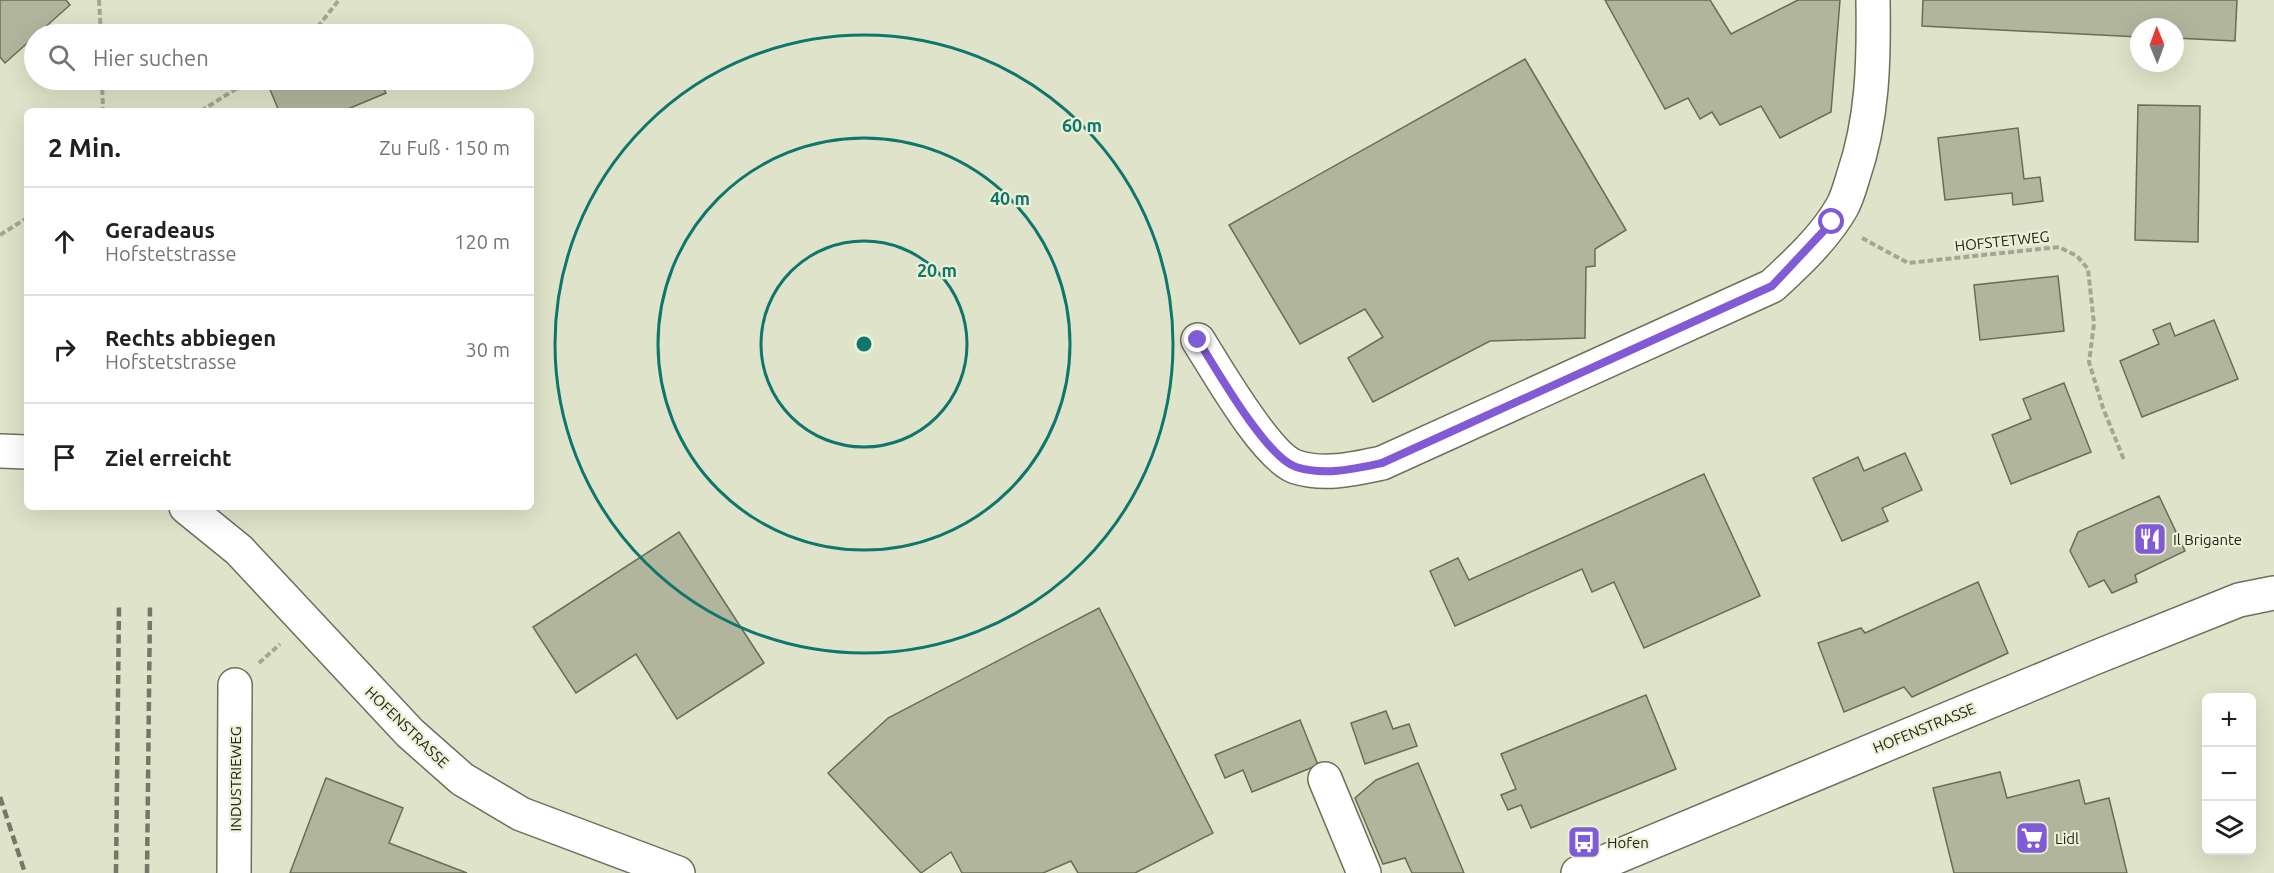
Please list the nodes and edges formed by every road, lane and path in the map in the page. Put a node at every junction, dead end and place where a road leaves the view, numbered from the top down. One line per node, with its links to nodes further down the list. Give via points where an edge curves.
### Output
1 (99, 0): 4 (path)
2 (339, 0): 5 (path)
3 (1873, 0): 11 (street, via 1870,109 1843,205)
4 (100, 24)
5 (320, 24)
6 (102, 90): 8 (path)
7 (234, 90): 9 (path)
8 (103, 108)
9 (206, 108)
10 (24, 220): 12 (path)
11 (1832, 222): 13 (street, via 1772,286 1382,463 1350,470 1318,471 1293,466 1264,441); 16 (path, HOFSTETWEG, via 1908,263 2058,248 2077,256 2088,269 2094,324 2088,362)
12 (0, 235)
13 (1198, 340)
14 (0, 451): 15 (street)
15 (24, 452)
16 (2124, 460)
17 (190, 510): 19 (street, HOFENSTRASSE, via 239,550)
18 (2274, 593): 25 (street, HOFENSTRASSE, via 2239,600)
19 (304, 620): 20 (path); 23 (street, HOFENSTRASSE, via 410,733 462,779 521,814)
20 (235, 685): 22 (street, INDUSTRIEWEG)
21 (1325, 779): 24 (street)
22 (234, 873)
23 (678, 873)
24 (1364, 873)
25 (1578, 873)

